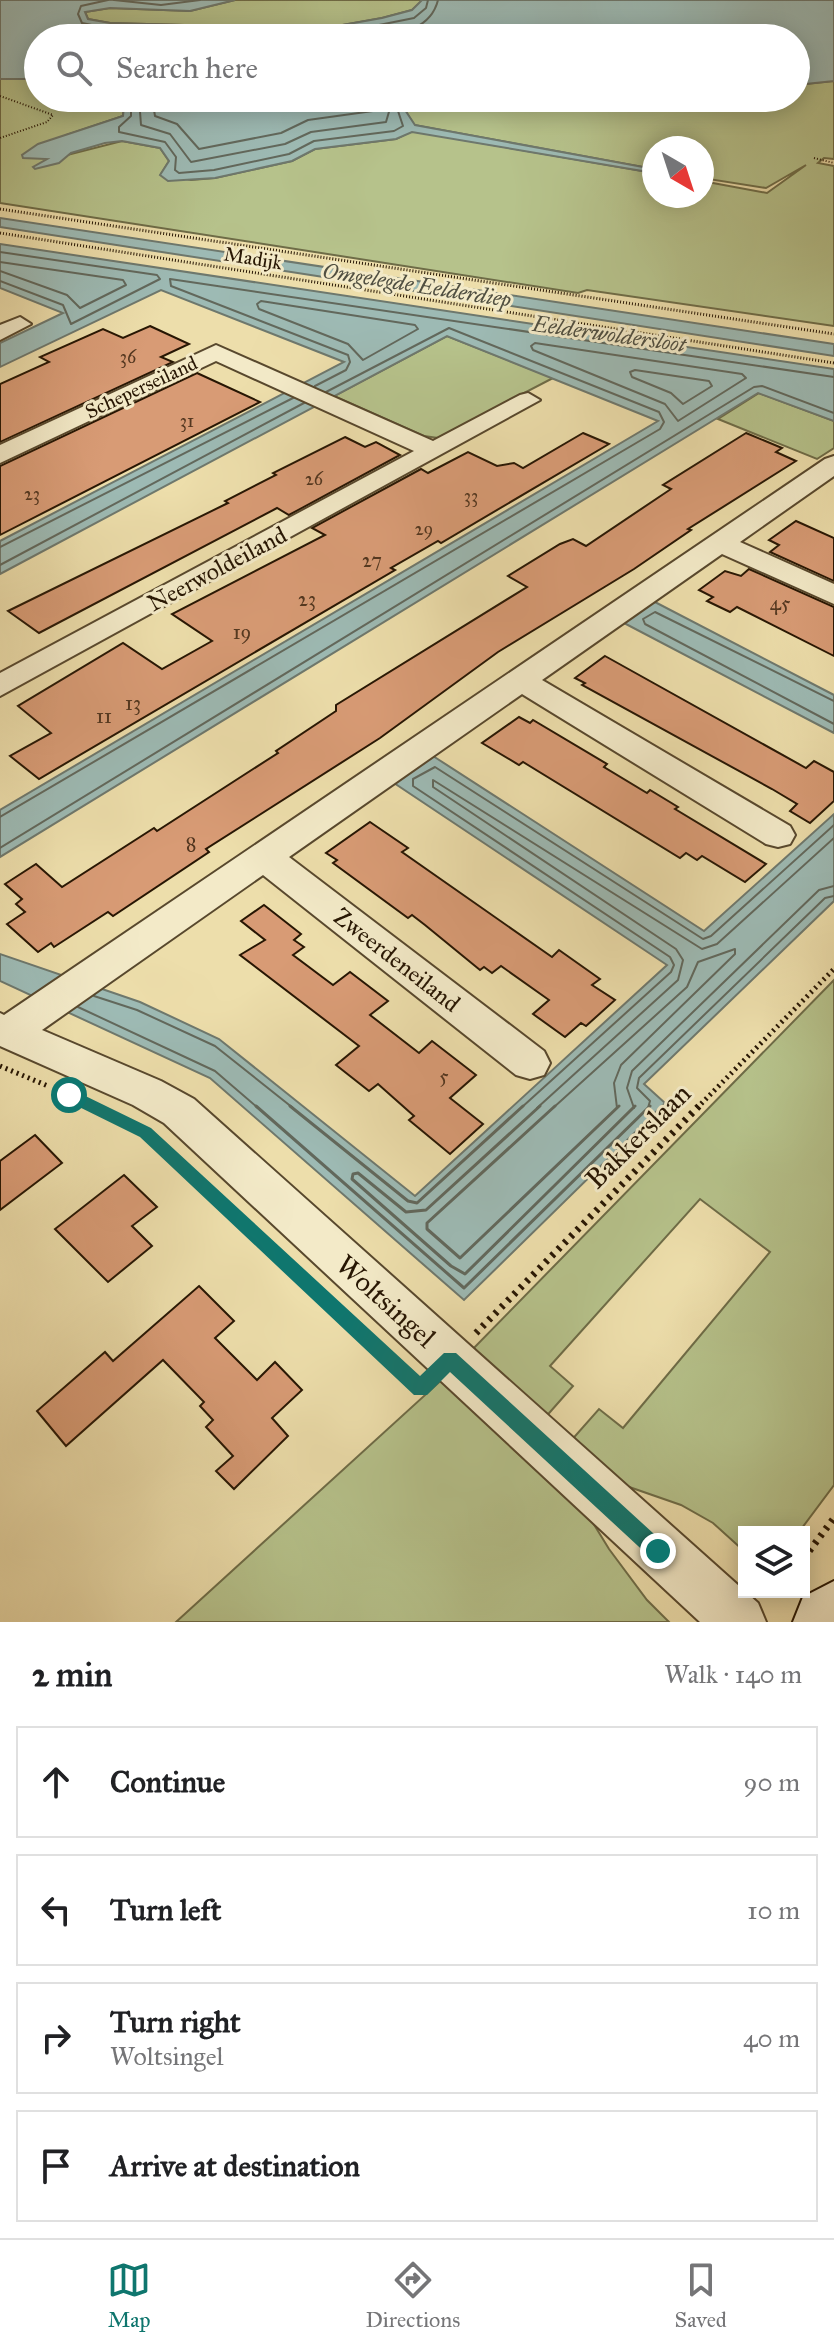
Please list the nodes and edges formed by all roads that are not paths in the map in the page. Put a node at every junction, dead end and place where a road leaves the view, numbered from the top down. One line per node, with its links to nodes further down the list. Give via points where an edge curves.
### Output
1 (528, 400): 2 (street, Neerwoldeiland)
2 (434, 451): 3 (street, Scheperseiland, via 216,352); 8 (street, Neerwoldeiland)
3 (0, 455)
4 (834, 464): 5 (street)
5 (720, 543): 6 (street); 7 (street)
6 (834, 595)
7 (520, 680): 9 (street); 10 (street)
8 (0, 686)
9 (778, 835)
10 (264, 857): 11 (street, via 85,977); 12 (street, Zweerdeneiland)
11 (3, 1043): 14 (street, Woltsingel, via 147,1093 179,1111 462,1347)
12 (530, 1063)
13 (834, 1616): 15 (main road)
14 (739, 1622)
15 (828, 1622)

